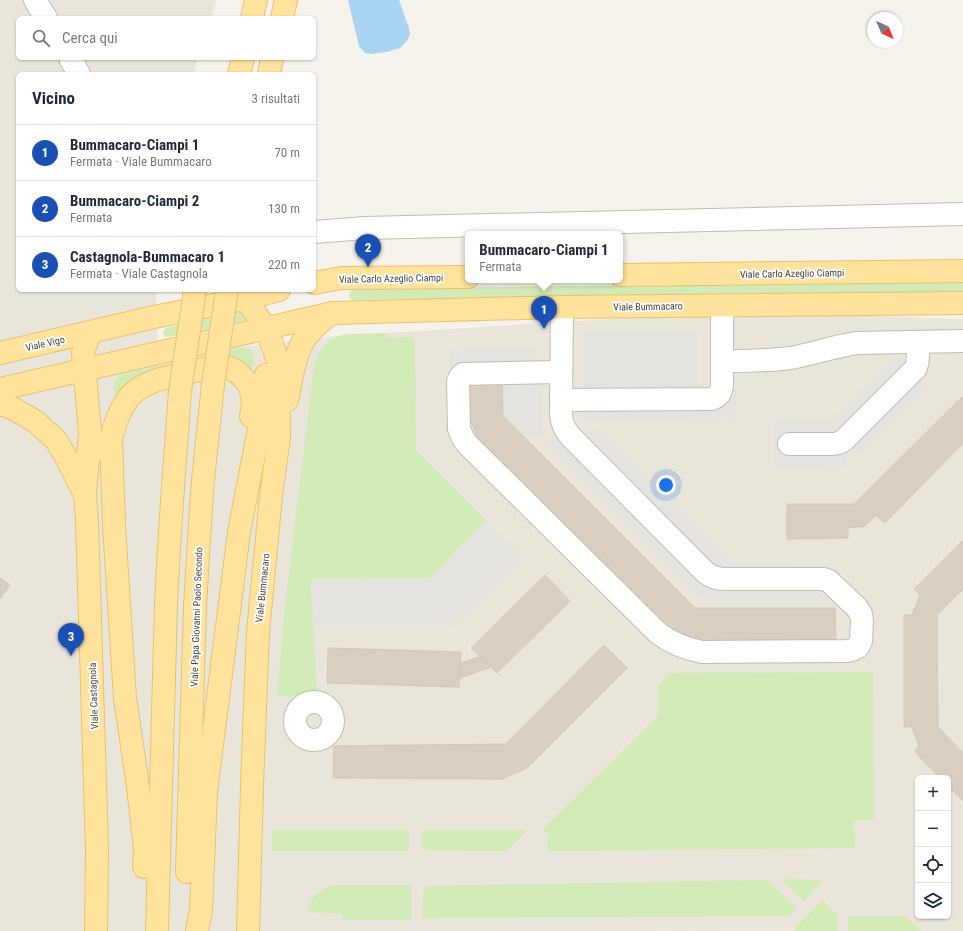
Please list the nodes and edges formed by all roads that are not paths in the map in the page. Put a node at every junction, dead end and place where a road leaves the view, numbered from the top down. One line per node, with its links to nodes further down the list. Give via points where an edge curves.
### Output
1 (35, 0): 4 (street)
2 (256, 0): 5 (main road)
3 (286, 0): 6 (main road)
4 (45, 16)
5 (252, 16)
6 (282, 16)
7 (71, 60): 10 (street)
8 (242, 60): 11 (main road)
9 (272, 60): 12 (main road)
10 (78, 72)
11 (240, 72)
12 (269, 72)
13 (963, 214): 14 (street, via 365,228)
14 (316, 232)
15 (963, 271): 16 (main road, Viale Carlo Azeglio Ciampi)
16 (623, 275)
17 (465, 277): 18 (main road, Viale Carlo Azeglio Ciampi)
18 (342, 278): 19 (main road, Viale Carlo Azeglio Ciampi); 26 (main road, via 337,292)
19 (316, 283)
20 (195, 292): 50 (main road, bridge, via 180,390 172,491)
21 (258, 292): 22 (main road)
22 (236, 294): 27 (main road, Viale Vigo); 29 (main road, Viale Bummacaro, via 253,309); 51 (main road, Viale Papa Giovanni Paolo Secondo, bridge, via 213,384 202,490 196,598)
23 (963, 303): 24 (main road, Viale Bummacaro)
24 (722, 306): 25 (main road, Viale Bummacaro); 34 (street)
25 (562, 307): 26 (main road, Viale Bummacaro); 36 (street)
26 (339, 312): 29 (main road, Viale Bummacaro); 41 (main road, via 314,328 302,344 295,362)
27 (154, 317): 28 (main road, Viale Vigo); 32 (main road, via 154,337 158,345)
28 (90, 332): 33 (main road, Viale Vigo); 35 (main road, via 83,353)
29 (267, 333): 32 (main road, Viale Bummacaro); 41 (main road, Viale Bummacaro, via 278,361); 44 (main road, via 261,419)
30 (963, 341): 31 (street)
31 (918, 342): 34 (street, via 857,343 792,357); 43 (street, via 916,368 844,440 833,444)
32 (165, 350): 35 (main road, Viale Bummacaro)
33 (0, 353)
34 (722, 361): 38 (street, via 720,394 711,399)
35 (84, 369): 37 (main road, Viale Bummacaro); 40 (main road)
36 (561, 372): 38 (street); 38 (street, via 463,374 458,381 460,434 658,633 666,639 702,652 847,651 858,647 861,641 861,614 829,581 717,579 705,572 566,431 562,423)
37 (0, 389)
38 (561, 400)
39 (0, 404): 46 (main road, via 35,421 56,440)
40 (90, 432): 45 (main road); 46 (main road)
41 (279, 437): 47 (main road, Viale Bummacaro)
42 (111, 438): 44 (main road, via 124,405 132,394 144,386 155,380 221,366 237,372 249,384 253,396 250,434); 45 (main road); 49 (main road)
43 (789, 444)
44 (254, 454): 47 (main road); 51 (main road, via 239,532 206,792)
45 (100, 477): 48 (main road); 49 (main road)
46 (85, 496): 48 (main road, Viale Castagnola)
47 (271, 496): 54 (main road, Viale Bummacaro, via 258,632)
48 (87, 520): 55 (main road, Viale Castagnola, via 97,849)
49 (114, 526): 50 (main road, via 125,698 137,779)
50 (152, 850): 52 (main road)
51 (195, 850): 53 (main road)
52 (150, 909): 56 (main road); 57 (main road)
53 (192, 920)
54 (249, 921)
55 (96, 931)
56 (142, 931)
57 (157, 931)

